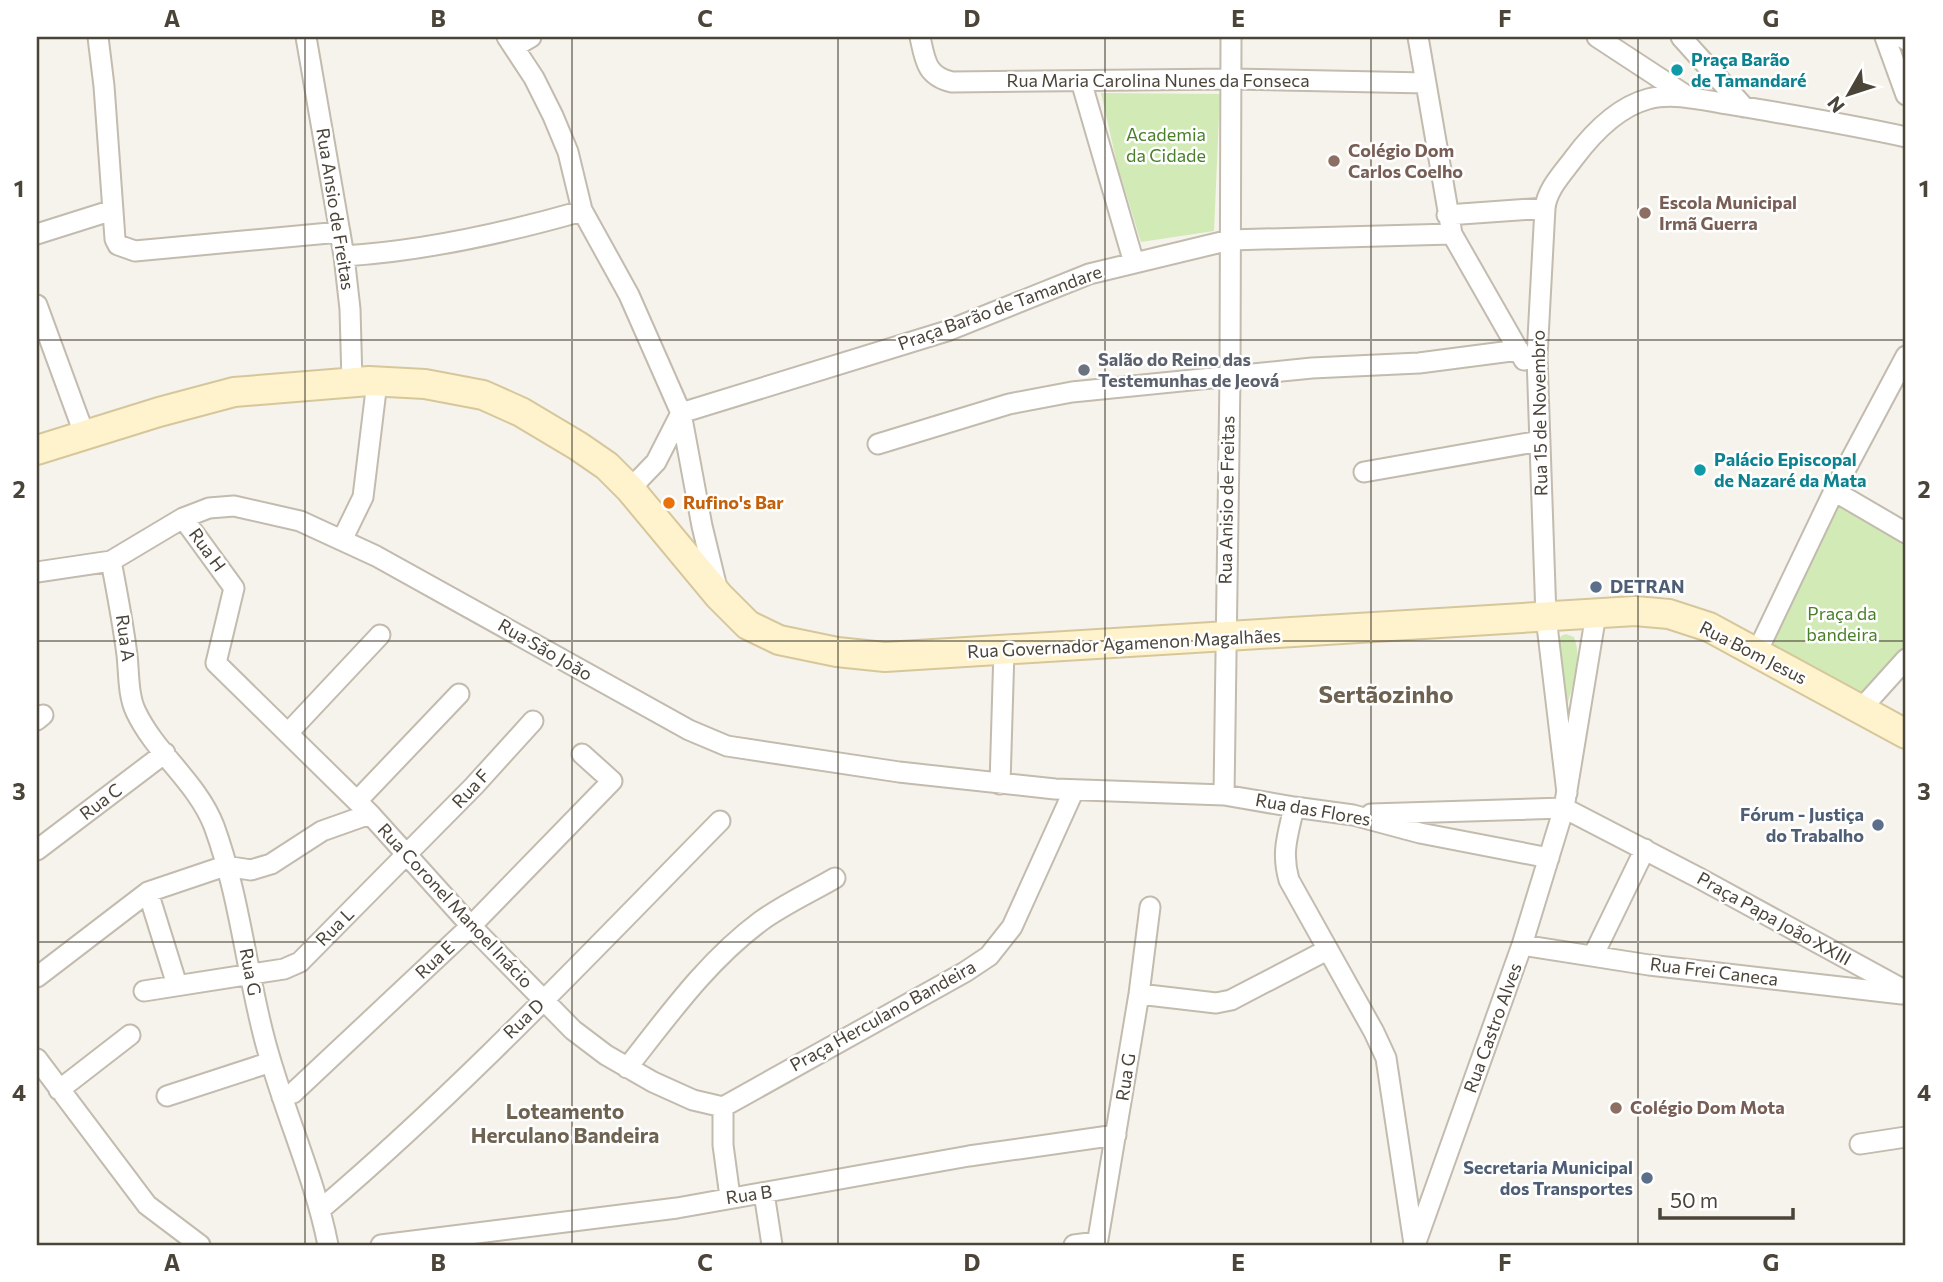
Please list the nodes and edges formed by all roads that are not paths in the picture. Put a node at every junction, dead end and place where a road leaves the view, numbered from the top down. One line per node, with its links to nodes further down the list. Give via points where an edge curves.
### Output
1 (98, 37): 18 (street)
2 (306, 37): 21 (street, Rua Ansio de Freitas)
3 (920, 37): 11 (street, Rua Maria Carolina Nunes da Fonseca, via 926,65 940,79)
4 (1231, 37): 10 (street, Rua Anisio de Freitas)
5 (1418, 37): 12 (street)
6 (1597, 37): 14 (street)
7 (1681, 37): 15 (street)
8 (1885, 37): 13 (street)
9 (517, 40): 19 (street, via 568,152)
10 (1231, 79): 11 (street, Rua Maria Carolina Nunes da Fonseca); 12 (street, Rua Maria Carolina Nunes da Fonseca); 23 (street, Rua Anisio de Freitas)
11 (1081, 80): 25 (street)
12 (1426, 83): 20 (street)
13 (1906, 95)
14 (1691, 99): 15 (street); 17 (street, via 1649,98 1605,124 1551,189)
15 (1744, 107): 16 (street)
16 (1906, 137)
17 (1545, 208): 20 (street, Praça Barão de Tamandare); 31 (street, Rua 15 de Novembro)
18 (113, 210): 21 (street, via 118,245 135,251); 22 (street)
19 (582, 211): 24 (street, via 492,234); 32 (street, via 629,295)
20 (1450, 225): 23 (street, Praça Barão de Tamandare); 27 (street)
21 (340, 232): 24 (street, Rua Ansio de Freitas)
22 (37, 234)
23 (1230, 240): 25 (street, Praça Barão de Tamandare); 29 (street, Rua Anisio de Freitas)
24 (344, 257): 30 (street, Rua Ansio de Freitas)
25 (1134, 263): 32 (street, Praça Barão de Tamandare, via 1089,274 947,331)
26 (37, 305): 33 (street)
27 (1519, 350): 29 (street, via 1419,363); 31 (street)
28 (1906, 356): 39 (street)
29 (1230, 377): 35 (street, via 1072,392 1009,404); 49 (street, Rua Anisio de Freitas)
30 (365, 382): 33 (street, Rua Governador Agamenon Magalhães, via 234,392); 38 (street, Rua Governador Agamenon Magalhães, via 425,384 483,396 521,412 578,446); 42 (street, Rua Ansio de Freitas, via 363,497)
31 (1538, 384): 34 (street, Rua 15 de Novembro)
32 (681, 413): 38 (street, via 656,462); 45 (street)
33 (85, 436): 36 (street, Rua Governador Agamenon Magalhães)
34 (1540, 441): 37 (street); 47 (street, Rua 15 de Novembro)
35 (878, 444)
36 (37, 450)
37 (1364, 472)
38 (630, 489): 45 (street, Rua Governador Agamenon Magalhães)
39 (1833, 491): 41 (street); 51 (street)
40 (183, 518): 42 (street, Rua São João, via 209,508 234,506 300,521); 43 (street, Rua São João); 53 (street, Rua H, via 234,588)
41 (1906, 533)
42 (342, 540): 62 (street, Rua São João, via 688,730 727,746)
43 (111, 561): 44 (street, Rua São João); 56 (street, Rua A)
44 (37, 572)
45 (719, 596): 50 (street, Rua Governador Agamenon Magalhães, via 748,625 779,640 837,652 885,657)
46 (1596, 614): 47 (street, Rua Bom Jesus); 51 (street, Rua Bom Jesus, via 1669,614 1709,627); 65 (street, Rua Castro Alves)
47 (1546, 617): 49 (street, Rua Governador Agamenon Magalhães); 65 (street, Rua 15 de Novembro)
48 (380, 635): 58 (street)
49 (1225, 637): 50 (street, Rua Governador Agamenon Magalhães); 64 (street, Rua Anisio de Freitas)
50 (1004, 650): 62 (street)
51 (1757, 652): 55 (street, Rua Bom Jesus)
52 (1906, 659): 55 (street)
53 (216, 663): 58 (street, Rua Coronel Manoel Inácio)
54 (459, 694): 66 (street)
55 (1860, 710): 59 (street, Rua Bom Jesus)
56 (137, 715): 60 (street, Rua G)
57 (533, 721): 72 (street, Rua F)
58 (288, 733): 66 (street, Rua Coronel Manoel Inácio)
59 (1906, 734)
60 (165, 753): 71 (street, Rua C); 74 (street, Rua G, via 195,791 213,824)
61 (582, 754): 78 (street, Rua E, via 612,781)
62 (1000, 784): 63 (street, Rua São João)
63 (1074, 790): 64 (street, Rua das Flores); 96 (street, Praça Herculano Bandeira, via 1012,928 989,956)
64 (1224, 795): 67 (street, Rua das Flores)
65 (1566, 800): 68 (street); 70 (street, Praça Papa João XXIII); 73 (street, Rua Castro Alves)
66 (363, 807): 72 (street, Rua Coronel Manoel Inácio); 74 (street, via 271,864 251,870)
67 (1294, 807): 68 (street, Rua das Flores); 80 (street, via 1284,863)
68 (1353, 815): 73 (street, Rua das Flores)
69 (719, 821): 88 (street, Rua D)
70 (1643, 848): 81 (street); 86 (street, Praça Papa João XXIII)
71 (37, 850)
72 (407, 855): 78 (street, Rua Coronel Manoel Inácio); 82 (street, Rua L, via 300,962)
73 (1549, 858): 79 (street, Rua Castro Alves)
74 (225, 866): 76 (street); 82 (street, Rua G)
75 (835, 878): 92 (street, via 763,920 737,941 688,990)
76 (148, 891): 83 (street); 84 (street)
77 (1150, 907): 87 (street, Rua G)
78 (471, 926): 88 (street, Rua Coronel Manoel Inácio); 95 (street, Rua E, via 293,1093)
79 (1522, 946): 81 (street, Rua Frei Caneca); 109 (street, Rua Castro Alves)
80 (1327, 950): 87 (street, via 1231,1000 1216,1003); 109 (street, via 1386,1058)
81 (1594, 956): 86 (street, Rua Frei Caneca)
82 (250, 974): 84 (street); 91 (street, Rua G)
83 (37, 977)
84 (177, 985): 85 (street)
85 (144, 990)
86 (1906, 993)
87 (1139, 994): 97 (street, Rua G)
88 (543, 1001): 92 (street, Rua Coronel Manoel Inácio, via 573,1030); 102 (street, Rua D)
89 (130, 1035): 93 (street)
90 (37, 1059): 93 (street)
91 (271, 1062): 94 (street); 95 (street, Rua G)
92 (627, 1068): 96 (street, Rua Coronel Manoel Inácio, via 693,1100)
93 (60, 1090): 104 (street, via 147,1205)
94 (167, 1096)
95 (282, 1097): 102 (street, Rua G)
96 (723, 1107): 101 (street)
97 (1116, 1135): 100 (street, Rua B); 103 (street, Rua G)
98 (1906, 1137): 99 (street)
99 (1860, 1144)
100 (764, 1193): 101 (street, Rua B); 107 (street)
101 (730, 1197): 106 (street, Rua B, via 677,1208)
102 (321, 1209): 105 (street, Rua G)
103 (1097, 1244): 108 (street)
104 (200, 1245)
105 (328, 1245)
106 (381, 1245)
107 (772, 1245)
108 (1074, 1245)
109 (1415, 1245)

